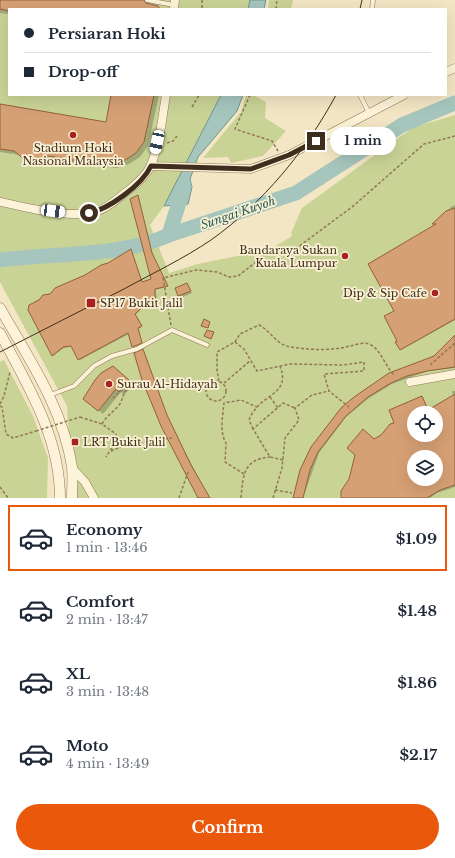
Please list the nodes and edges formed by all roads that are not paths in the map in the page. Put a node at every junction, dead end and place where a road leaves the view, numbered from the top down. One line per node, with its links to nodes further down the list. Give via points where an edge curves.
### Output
1 (147, 0): 2 (lane)
2 (174, 5)
3 (166, 96): 7 (street)
4 (360, 96): 6 (lane)
5 (402, 96): 6 (street)
6 (369, 114): 7 (street, via 282,157 251,169)
7 (151, 166): 8 (street, via 132,188 96,212 68,213)
8 (0, 202)
9 (0, 308): 14 (street)
10 (0, 333): 16 (street, via 40,409 52,439 60,476)
11 (207, 345): 14 (lane, via 172,330 137,348 106,359 94,366 74,386)
12 (455, 374): 13 (street)
13 (410, 382)
14 (50, 395): 15 (street)
15 (72, 468): 17 (street); 18 (street)
16 (60, 498)
17 (72, 498)
18 (94, 498)

